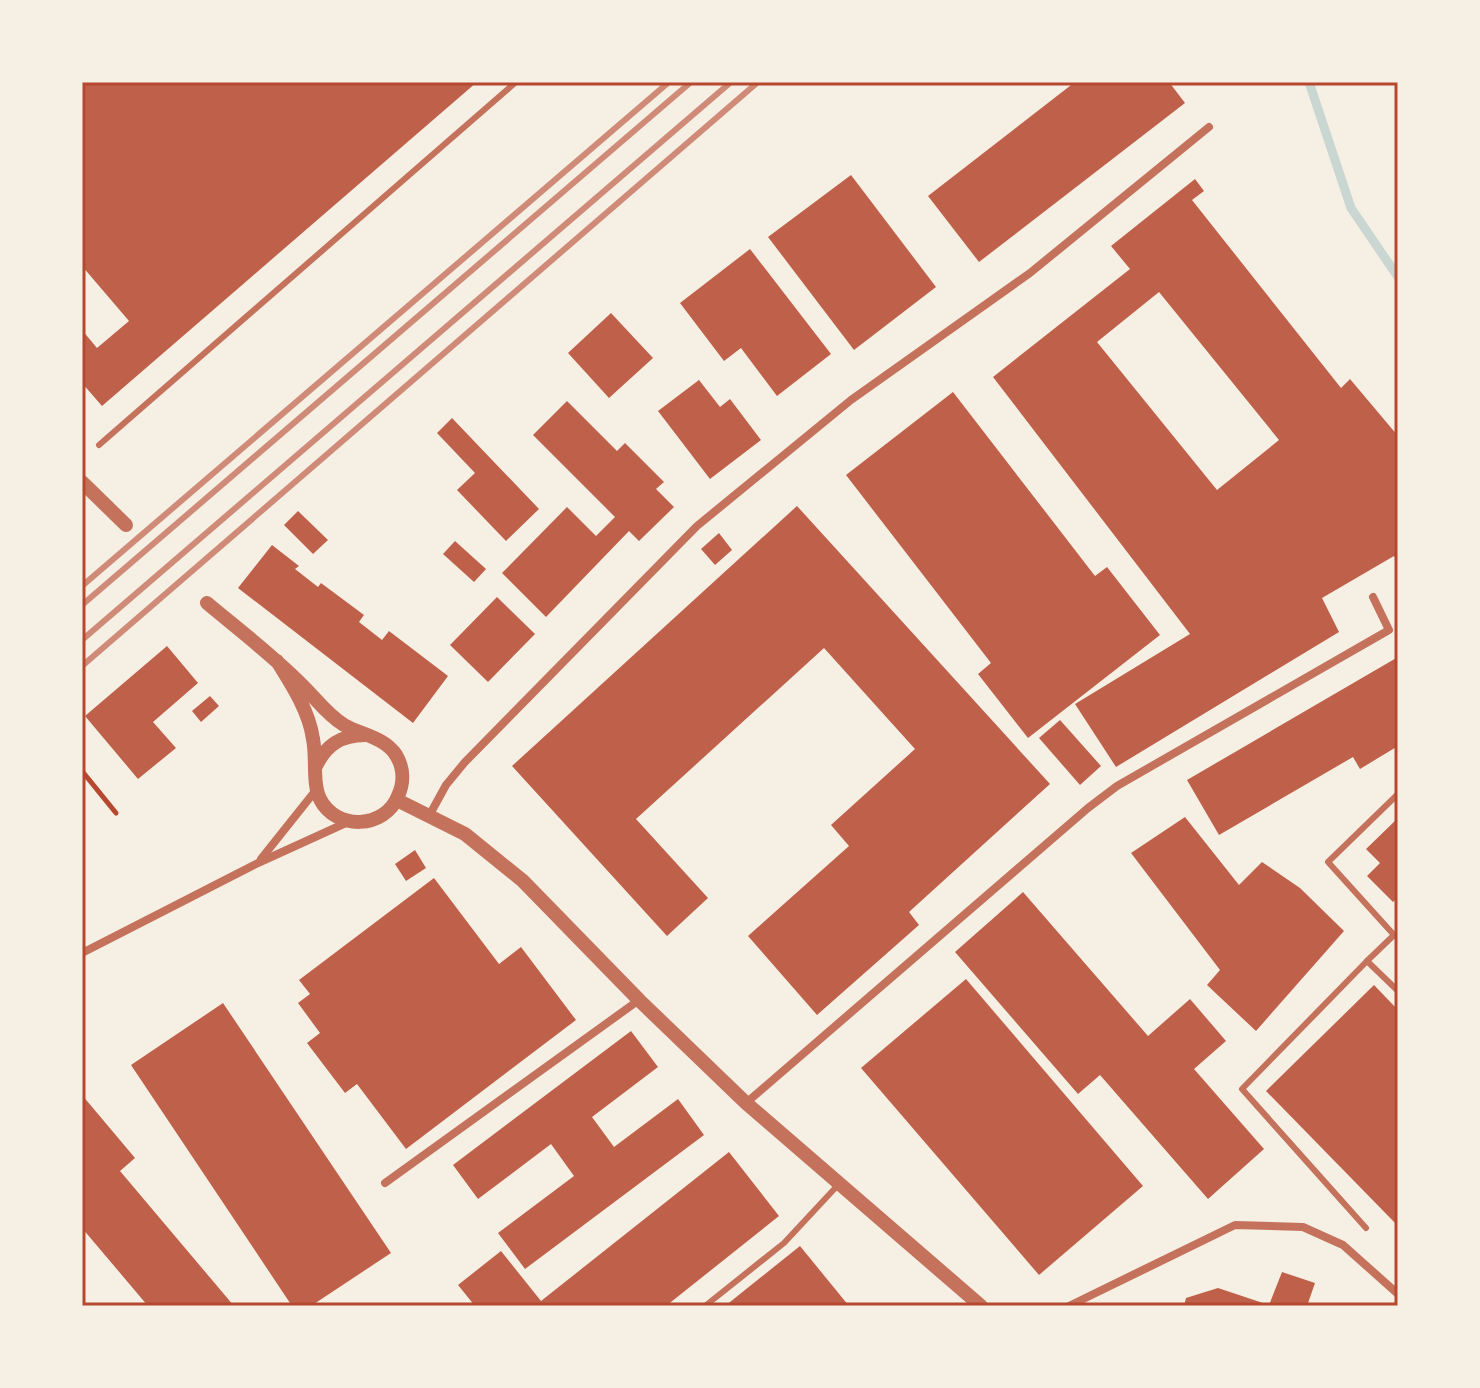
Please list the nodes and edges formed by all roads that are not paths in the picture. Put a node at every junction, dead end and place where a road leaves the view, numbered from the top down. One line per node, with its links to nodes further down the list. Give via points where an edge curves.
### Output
1 (516, 82): 3 (lane)
2 (1209, 127): 14 (street, via 1030,273 851,400 697,526 465,762)
3 (99, 445)
4 (82, 482): 5 (street)
5 (126, 525)
6 (1373, 597): 21 (street, via 1389,630 1117,786)
7 (207, 603): 8 (street)
8 (277, 661): 9 (street, via 322,708); 10 (street, via 308,719)
9 (365, 735): 10 (street, via 331,744); 13 (street, via 387,744 397,756 403,784)
10 (316, 767): 11 (street)
11 (316, 790): 15 (street, via 322,804); 16 (street)
12 (1398, 794): 18 (lane, via 1328,862 1394,935)
13 (397, 800): 14 (street); 15 (street, via 375,820)
14 (429, 816): 20 (street, via 465,834 523,881)
15 (348, 822): 16 (street)
16 (258, 863): 17 (street)
17 (82, 953)
18 (1367, 961): 19 (lane); 24 (lane, via 1242,1089)
19 (1398, 991)
20 (639, 1000): 21 (street); 22 (street)
21 (746, 1103): 23 (street)
22 (385, 1183)
23 (838, 1185): 26 (lane, via 784,1243); 27 (street)
24 (1366, 1228)
25 (1398, 1294): 28 (street, via 1343,1245 1303,1227 1235,1225)
26 (705, 1306)
27 (981, 1306)
28 (1069, 1306)

